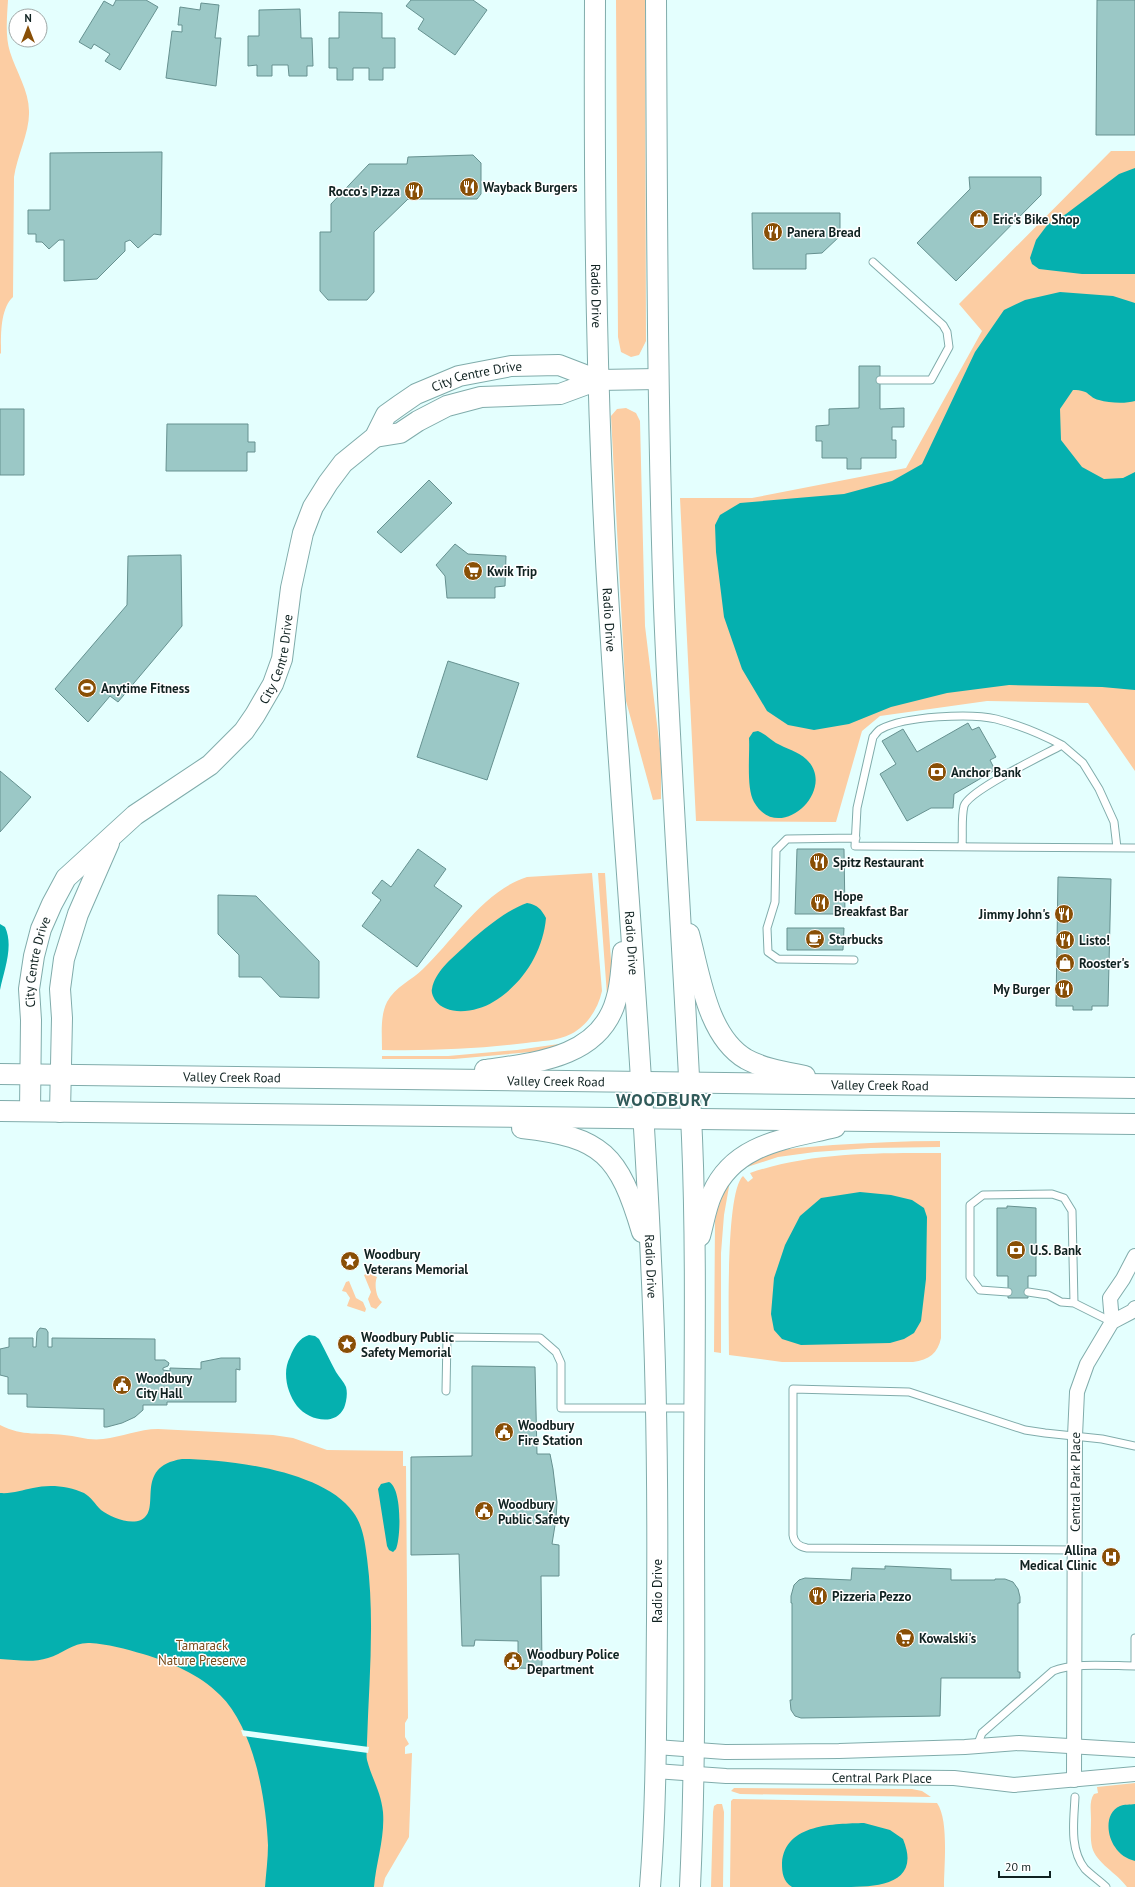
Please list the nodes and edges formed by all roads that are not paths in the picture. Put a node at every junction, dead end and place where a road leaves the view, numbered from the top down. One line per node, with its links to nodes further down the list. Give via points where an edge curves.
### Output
1 (595, 0): 5 (main road, Radio Drive)
2 (656, 0): 4 (main road)
3 (874, 262): 6 (lane, via 942,325 949,340 949,347 931,380)
4 (658, 379): 5 (main road, City Centre Drive); 15 (main road, via 664,607)
5 (598, 380): 7 (main road, City Centre Drive, via 560,394 492,396 458,402 436,411 400,433); 7 (main road, City Centre Drive, via 559,365 511,366 459,376 416,394 386,415); 14 (main road, Radio Drive, via 609,611)
6 (880, 380)
7 (375, 437): 9 (main road, City Centre Drive, via 343,463 313,507 303,533 295,567 282,659 274,684 255,715 210,765 135,815)
8 (1062, 745): 10 (lane, via 1043,734 995,719 968,716 931,718 898,723 880,729 873,737 865,767 857,808); 11 (lane, via 970,797 964,805); 12 (lane, via 1083,763 1099,789 1114,822)
9 (111, 838): 18 (main road, City Centre Drive, via 66,878 41,929 29,989); 19 (main road, City Centre Drive, via 78,914 64,959 60,989)
10 (856, 838): 11 (lane, via 855,846); 16 (lane, via 787,838 776,850 774,902 767,928 768,952 778,959)
11 (962, 846): 12 (lane)
12 (1117, 848): 13 (lane)
13 (1135, 848)
14 (629, 898): 20 (main road, via 616,1001 608,1019 590,1039 577,1049 551,1059); 21 (main road, Radio Drive)
15 (678, 898): 22 (main road); 23 (main road, via 711,1014 729,1045 746,1059 770,1068)
16 (854, 960)
17 (0, 1074): 18 (main road, Valley Creek Road)
18 (31, 1075): 19 (main road, Valley Creek Road); 26 (main road, City Centre Drive)
19 (61, 1075): 20 (main road, Valley Creek Road); 27 (main road, City Centre Drive)
20 (419, 1080): 21 (main road, Valley Creek Road)
21 (641, 1082): 22 (main road, Valley Creek Road); 29 (main road, Radio Drive)
22 (689, 1083): 23 (main road, Valley Creek Road); 30 (main road)
23 (853, 1086): 24 (main road, Valley Creek Road)
24 (1135, 1088)
25 (0, 1111): 26 (main road)
26 (30, 1111): 27 (main road)
27 (60, 1112): 28 (main road)
28 (419, 1116): 29 (main road); 35 (main road, via 553,1132 573,1136 589,1144 611,1162 625,1183)
29 (643, 1118): 30 (main road); 35 (main road, Radio Drive)
30 (691, 1118): 31 (main road); 34 (main road)
31 (864, 1120): 32 (main road); 34 (main road, via 769,1144 739,1159 725,1173 712,1194)
32 (1135, 1124)
33 (1135, 1256): 40 (street, via 1110,1298)
34 (694, 1263): 43 (main road)
35 (651, 1264): 42 (main road, Radio Drive)
36 (1008, 1292): 38 (lane, via 980,1290 970,1277 970,1205 983,1195 1052,1194 1064,1198 1072,1212)
37 (1028, 1292): 38 (lane, via 1048,1295 1061,1302)
38 (1074, 1303): 40 (lane)
39 (1135, 1308): 40 (street, Central Park Place)
40 (1112, 1322): 44 (street, Central Park Place, via 1081,1377 1077,1392)
41 (446, 1391): 42 (lane, via 446,1337 540,1338 556,1352 561,1363 561,1408)
42 (656, 1408): 43 (lane); 52 (main road, Radio Drive)
43 (694, 1408): 53 (main road)
44 (1074, 1436): 45 (lane, via 1113,1440); 46 (street, Central Park Place); 46 (lane, via 1025,1430 908,1392 793,1389 793,1535 795,1542 800,1546)
45 (1135, 1446)
46 (1074, 1550): 48 (street, Central Park Place)
47 (1135, 1638): 49 (lane)
48 (1074, 1666): 49 (lane); 50 (lane, via 1049,1673 982,1733); 51 (street, Central Park Place)
49 (1135, 1666)
50 (977, 1746): 51 (street, Central Park Place, via 1019,1743); 53 (street, Central Park Place, via 839,1751 725,1752)
51 (1074, 1746): 54 (street); 58 (street, Central Park Place)
52 (656, 1747): 53 (street, Central Park Place); 55 (main road, Radio Drive)
53 (693, 1749): 56 (main road)
54 (1135, 1750)
55 (655, 1771): 56 (street, Central Park Place); 60 (main road, Radio Drive)
56 (693, 1774): 58 (street, Central Park Place, via 954,1778 1014,1785); 61 (main road)
57 (1135, 1774): 58 (street)
58 (1074, 1780)
59 (1074, 1797): 62 (lane, via 1074,1843 1078,1857 1086,1869)
60 (650, 1887)
61 (690, 1887)
62 (1106, 1887)

